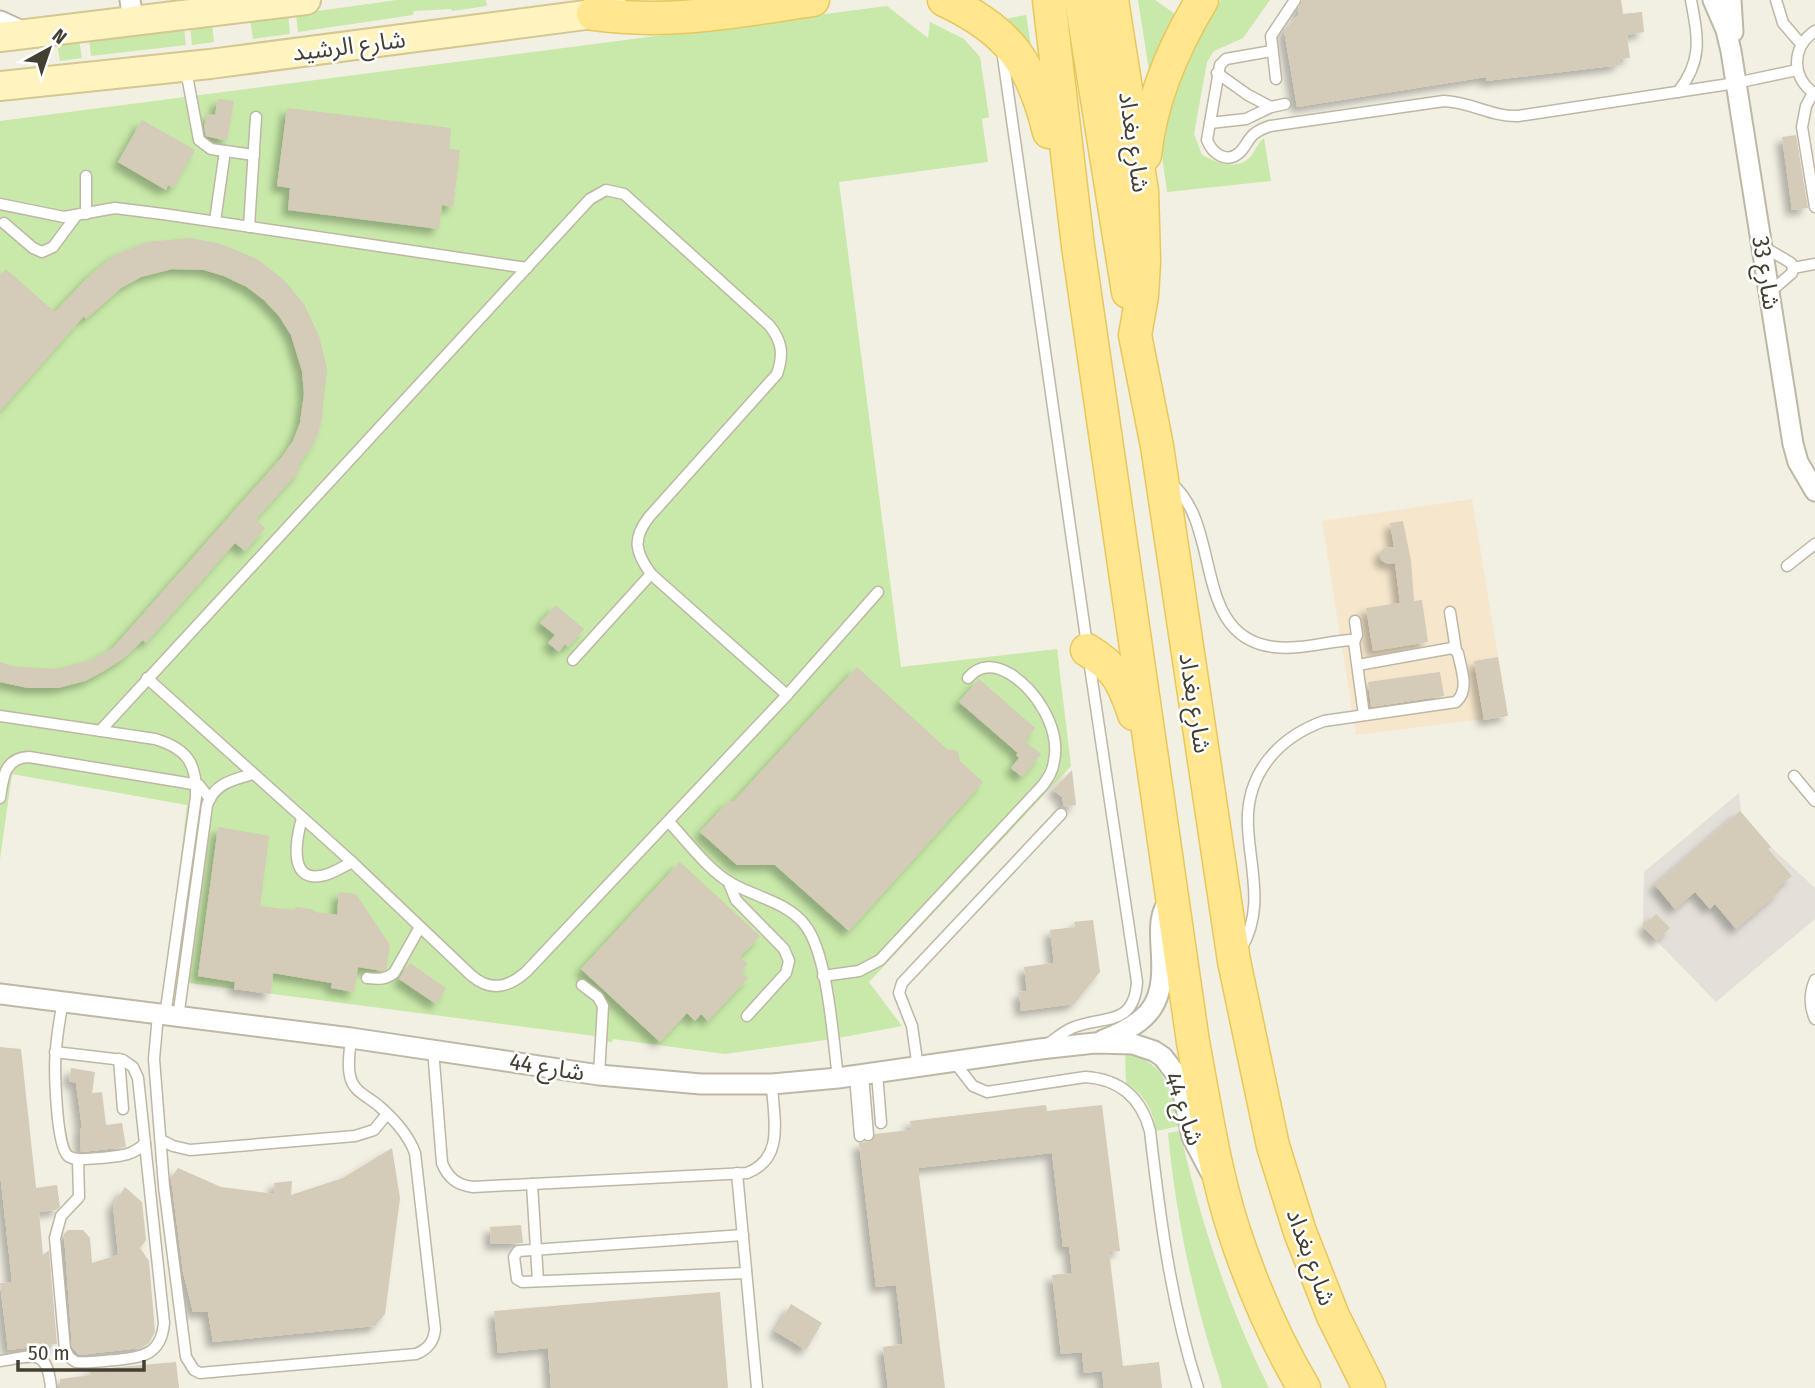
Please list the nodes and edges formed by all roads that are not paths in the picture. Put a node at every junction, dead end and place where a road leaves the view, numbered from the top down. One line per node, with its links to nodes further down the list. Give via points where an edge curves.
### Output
1 (306, 0): 14 (main road, شارع الرشيد)
2 (697, 0): 16 (main road, شارع الرشيد)
3 (813, 0): 16 (main road, via 684,19)
4 (944, 0): 19 (main road)
5 (1049, 0): 48 (main road, شارع بغداد)
6 (1081, 0): 53 (main road)
7 (1112, 0): 39 (main road, شارع بغداد)
8 (1202, 0): 39 (main road, via 1164,73 1154,104)
9 (1295, 0): 22 (lane, via 1273,30)
10 (1691, 0): 30 (lane, via 1698,49)
11 (1713, 0): 23 (street, شارع 33)
12 (1731, 0): 23 (street, شارع 33)
13 (1776, 0): 21 (lane, via 1783,23)
14 (195, 7): 15 (main road, شارع الرشيد)
15 (132, 10): 20 (main road, شارع الرشيد)
16 (593, 13): 24 (main road, شارع الرشيد)
17 (0, 21): 20 (street)
18 (1815, 31): 21 (lane)
19 (999, 33): 48 (main road, via 1032,77 1041,100); 63 (lane)
20 (13, 35)
21 (1801, 44): 25 (lane)
22 (1272, 51): 26 (lane, via 1226,59); 27 (lane)
23 (1731, 51): 28 (street, شارع 33)
24 (186, 66): 29 (main road, شارع الرشيد); 36 (lane, via 200,140 211,149)
25 (1797, 71): 28 (lane); 31 (lane)
26 (1217, 73): 33 (lane); 35 (lane)
27 (1276, 79)
28 (1736, 83): 30 (lane); 47 (street, شارع 33)
29 (0, 86)
30 (1678, 92): 35 (lane, via 1518,116 1444,101 1270,126 1259,130 1229,158 1211,150 1207,140)
31 (1814, 93): 42 (lane, via 1802,127)
32 (1285, 104): 33 (lane)
33 (1271, 107): 35 (lane, via 1245,119)
34 (256, 117): 37 (lane)
35 (1210, 123)
36 (225, 151): 37 (lane); 44 (lane)
37 (254, 155): 46 (lane)
38 (86, 176): 43 (lane)
39 (1142, 191): 53 (main road, شارع بغداد, via 1144,262)
40 (0, 204): 41 (lane)
41 (17, 207): 43 (lane, via 64,217); 45 (lane)
42 (1815, 207)
43 (81, 215): 44 (lane, via 116,208); 45 (lane, via 53,247 42,252)
44 (215, 221): 46 (lane)
45 (2, 225)
46 (248, 227): 50 (lane)
47 (1762, 244): 51 (lane); 52 (street, شارع 33)
48 (1078, 246): 75 (main road, شارع بغداد)
49 (1815, 264): 51 (lane)
50 (527, 268): 58 (lane, via 590,198 616,190 778,335 782,361 777,374 642,526 637,549); 67 (lane)
51 (1793, 268): 52 (lane)
52 (1769, 293): 55 (street, شارع 33, via 1793,444)
53 (1135, 335): 54 (main road, شارع بغداد)
54 (1161, 477): 62 (lane, via 1194,512 1216,600 1241,633 1285,648); 87 (main road, شارع بغداد)
55 (1815, 491)
56 (1815, 544): 57 (lane)
57 (1787, 566)
58 (651, 574): 65 (lane); 69 (lane)
59 (878, 592): 69 (lane)
60 (1450, 612): 64 (lane)
61 (1355, 621): 62 (lane)
62 (1354, 642): 66 (lane)
63 (1087, 650): 75 (main road, via 1106,662 1120,679); 100 (lane, via 1136,993 1132,1004 1114,1019 1072,1028)
64 (1456, 650): 66 (lane); 70 (lane, via 1464,688 1456,702)
65 (573, 660)
66 (1359, 665): 70 (lane)
67 (147, 678): 72 (lane); 73 (lane)
68 (968, 678): 88 (lane, via 974,670 994,666 1034,696 1054,737 1055,761 1050,775 880,960 859,971)
69 (787, 695): 82 (lane)
70 (1364, 715): 87 (lane, via 1309,726 1287,739 1262,768 1248,812 1255,906 1248,935)
71 (0, 716): 72 (lane)
72 (100, 731): 76 (lane, via 169,743 191,762)
73 (253, 774): 78 (lane, via 222,784); 81 (lane)
74 (1794, 776): 79 (lane)
75 (1157, 783): 85 (main road, شارع بغداد)
76 (196, 784): 77 (lane, via 23,758 6,768); 78 (lane); 94 (lane)
77 (0, 798)
78 (210, 799): 94 (lane)
79 (1815, 801)
80 (1061, 814): 104 (lane, via 902,983 899,993 912,1026)
81 (302, 818): 83 (lane); 83 (lane, via 296,854 302,870 317,877)
82 (669, 822): 84 (lane); 86 (lane, via 526,972 509,984 498,987 480,982)
83 (352, 862): 86 (lane)
84 (729, 883): 88 (lane, via 798,917 813,937); 95 (lane, via 736,900 784,948 789,961 786,973)
85 (1171, 898): 98 (street, شارع 44, via 1161,918 1163,979 1156,1000 1136,1025); 117 (main road, شارع بغداد, via 1193,1042)
86 (419, 927): 89 (lane, via 394,973 388,978)
87 (1234, 961): 127 (main road, شارع بغداد, via 1273,1146 1300,1232)
88 (823, 976): 106 (lane)
89 (367, 978)
90 (1815, 980): 96 (lane, via 1810,995)
91 (582, 985): 105 (lane, via 603,1006)
92 (0, 994): 93 (street, شارع 44)
93 (63, 1001): 94 (street, شارع 44); 101 (lane)
94 (167, 1016): 97 (street, شارع 44); 112 (lane, via 154,1059)
95 (747, 1016)
96 (1815, 1019)
97 (351, 1038): 99 (street, شارع 44); 109 (lane, via 349,1073 356,1089)
98 (1095, 1043): 100 (street, شارع 44); 117 (street, شارع 44, via 1144,1046 1170,1065 1181,1084 1196,1147)
99 (433, 1049): 105 (street, شارع 44); 116 (lane, via 446,1173 463,1186)
100 (1040, 1049): 103 (street, شارع 44)
101 (55, 1052): 102 (lane); 114 (lane, via 62,1147)
102 (119, 1059): 108 (lane); 113 (lane, via 129,1062 136,1072)
103 (955, 1063): 104 (street, شارع 44); 125 (lane, via 973,1086 987,1092 1100,1078 1123,1088 1139,1104 1150,1131 1163,1238)
104 (918, 1068): 106 (street, شارع 44)
105 (599, 1075): 107 (street, شارع 44, via 701,1084)
106 (858, 1076): 107 (street, شارع 44); 110 (lane); 111 (lane)
107 (772, 1084): 115 (lane, via 772,1152 758,1169)
108 (123, 1109)
109 (387, 1114): 112 (lane, via 374,1130 355,1136 190,1150); 112 (lane, via 406,1134 417,1163 435,1329 430,1345 416,1354 207,1374 194,1370 186,1357)
110 (881, 1123)
111 (864, 1135)
112 (161, 1140)
113 (145, 1143): 114 (lane, via 127,1155); 114 (lane, via 164,1323 157,1345 138,1357 75,1362 65,1349 55,1238 61,1216 79,1198)
114 (78, 1160)
115 (737, 1173): 116 (lane); 118 (lane)
116 (532, 1184): 119 (lane)
117 (1222, 1185): 126 (main road, شارع بغداد, via 1259,1301)
118 (743, 1235): 119 (lane); 120 (lane)
119 (536, 1249): 121 (lane); 121 (lane, via 518,1251 514,1257 518,1280)
120 (746, 1273): 121 (lane); 124 (lane)
121 (538, 1281)
122 (0, 1361): 123 (lane, via 42,1359)
123 (51, 1388)
124 (757, 1388)
125 (1198, 1388)
126 (1304, 1388)
127 (1368, 1388)

